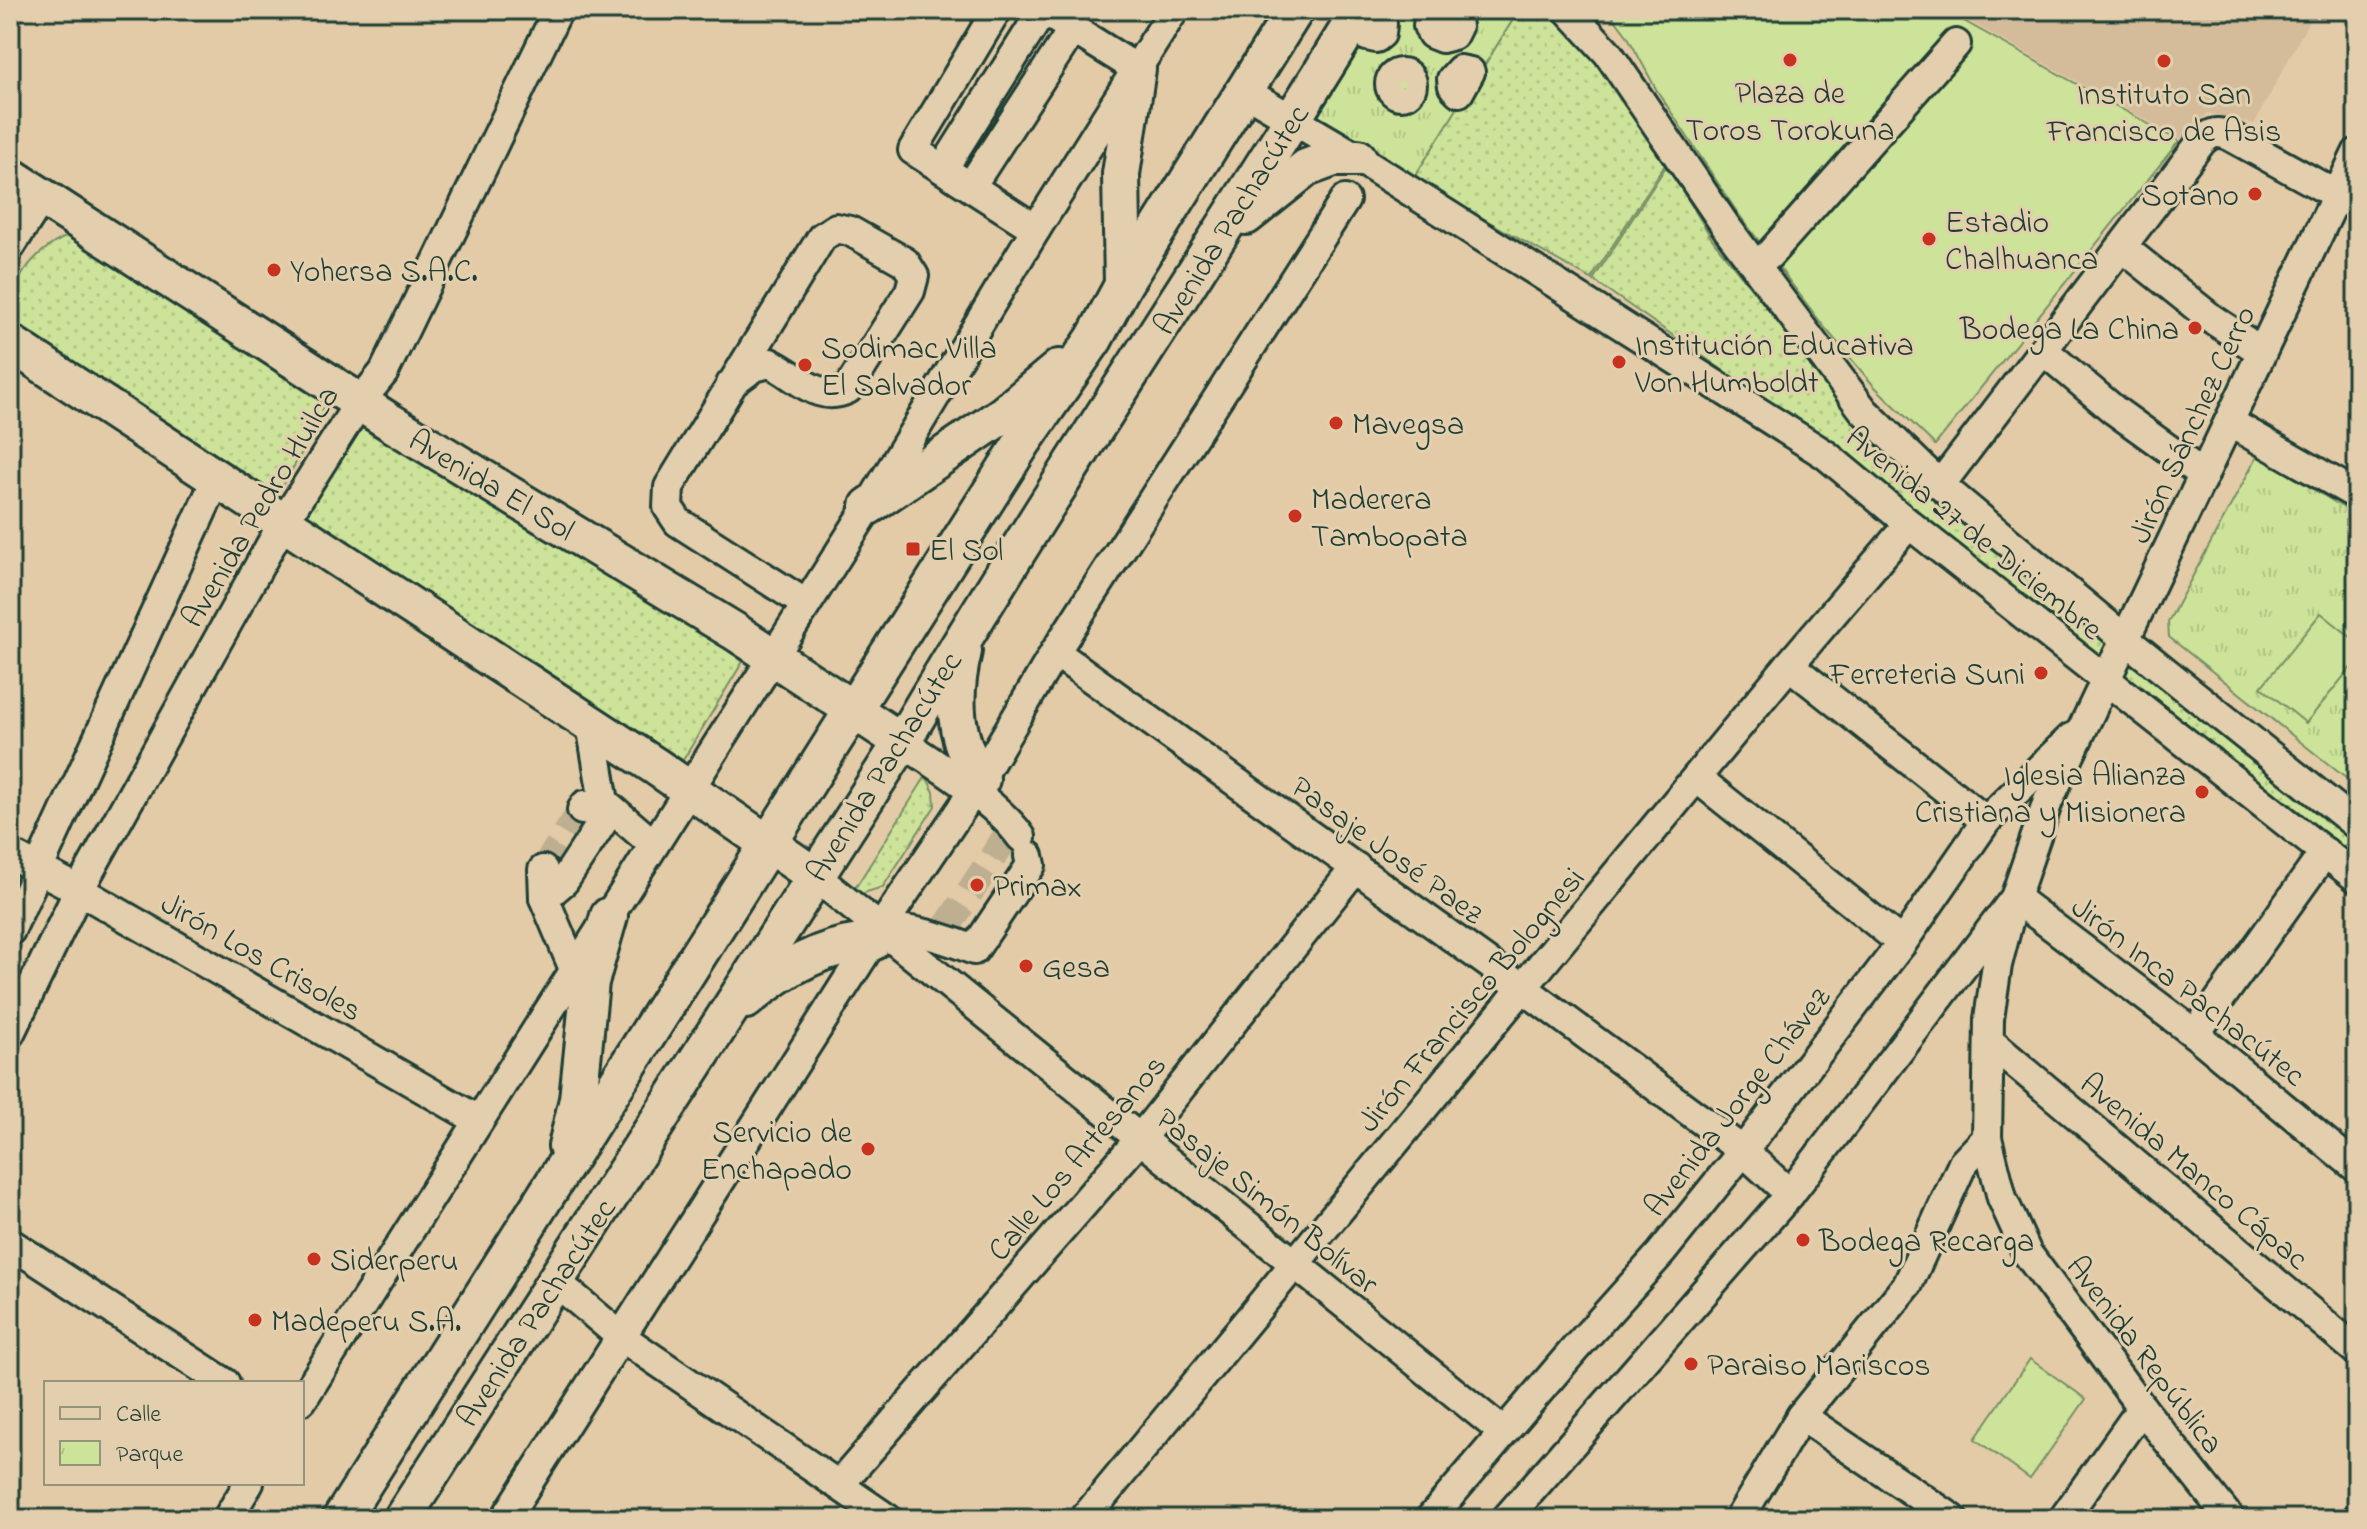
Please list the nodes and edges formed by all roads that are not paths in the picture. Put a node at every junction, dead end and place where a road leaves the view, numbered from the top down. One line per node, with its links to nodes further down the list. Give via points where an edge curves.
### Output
1 (558, 10): 34 (street, Avenida Pedro Huilca, via 384,372)
2 (997, 10): 17 (street, via 913,150)
3 (1043, 10): 10 (street); 17 (street)
4 (1295, 10): 13 (main road, Avenida Pachacútec)
5 (1438, 10): 6 (street, via 1428,26 1442,38 1453,35 1457,27)
6 (1447, 10)
7 (1568, 10): 27 (street, Avenida 27 de Diciembre, via 1608,53)
8 (1169, 12): 12 (street)
9 (1369, 15): 14 (main road, Avenida Pachacútec)
10 (1073, 29): 12 (street); 19 (street)
11 (1956, 44): 27 (street)
12 (1137, 69): 23 (street); 28 (main road, via 1121,174)
13 (1244, 91): 14 (street, Avenida 27 de Diciembre); 28 (main road, Avenida Pachacútec)
14 (1293, 120): 16 (street, Avenida 27 de Diciembre); 26 (main road, Avenida Pachacútec)
15 (2357, 153): 22 (street, Jirón Sánchez Cerro)
16 (1358, 158): 26 (main road, via 1333,158 1306,168 1253,209); 42 (street, Avenida 27 de Diciembre, via 1826,455)
17 (943, 169): 19 (street)
18 (10, 176): 20 (main road, Avenida El Sol)
19 (971, 186): 23 (street)
20 (42, 197): 24 (street); 34 (main road, Avenida El Sol)
21 (1345, 200): 46 (street)
22 (2347, 201): 25 (street, via 2219,132 2202,141); 32 (street, Jirón Sánchez Cerro)
23 (1036, 229): 40 (street)
24 (10, 247)
25 (2122, 247): 31 (street); 32 (street)
26 (1207, 257): 44 (main road, Avenida Pachacútec)
27 (1755, 265): 38 (street, Avenida 27 de Diciembre, via 1864,411)
28 (1123, 285): 29 (main road, Avenida Pachacútec)
29 (1094, 339): 40 (main road, via 1004,414); 50 (main road, Avenida Pachacútec)
30 (10, 343): 37 (main road)
31 (2043, 350): 36 (street); 38 (street)
32 (2262, 352): 35 (street, Jirón Sánchez Cerro)
33 (731, 384): 33 (street, via 754,367 770,363 822,393 848,389 910,291 914,276 905,262 850,231 836,228 822,237); 43 (street, via 669,487 668,507 678,522)
34 (359, 403): 41 (street, Avenida Pedro Huilca); 47 (main road, Avenida El Sol)
35 (2229, 422): 36 (street, Jirón Sánchez Cerro); 39 (street)
36 (2204, 475): 45 (street, Jirón Sánchez Cerro)
37 (216, 480): 41 (main road); 65 (street)
38 (1940, 485): 45 (street, Avenida 27 de Diciembre)
39 (2357, 495)
40 (869, 506): 43 (street)
41 (283, 523): 52 (main road); 68 (street, Avenida Pedro Huilca)
42 (1909, 524): 48 (street, Jirón Francisco Bolognesi); 49 (street, Avenida 27 de Diciembre)
43 (806, 604): 47 (street)
44 (970, 626): 53 (main road, Avenida Pachacútec); 55 (main road, via 958,675 958,726)
45 (2126, 640): 49 (street, Jirón Sánchez Cerro); 59 (street, Avenida 27 de Diciembre)
46 (1055, 652): 55 (street); 64 (street, Pasaje José Paez)
47 (772, 656): 50 (main road, Avenida El Sol); 56 (street)
48 (1789, 665): 54 (street, Jirón Francisco Bolognesi); 58 (street)
49 (2107, 681): 51 (street, Avenida Jorge Chávez); 62 (street, Avenida 27 de Diciembre)
50 (854, 710): 53 (main road, Avenida El Sol); 61 (main road, Avenida Pachacútec)
51 (2088, 720): 58 (street, Avenida Jorge Chávez); 69 (street, Avenida Jorge Chávez, via 2048,801)
52 (591, 724): 56 (main road); 57 (street)
53 (902, 742): 55 (street, Avenida El Sol); 66 (main road, Avenida Pachacútec)
54 (1697, 778): 73 (street); 75 (street, Jirón Francisco Bolognesi)
55 (976, 786): 72 (street); 72 (street, Avenida El Sol, via 1018,838 1031,865 974,950 944,932 911,929)
56 (689, 788): 60 (street); 61 (main road)
57 (593, 806): 60 (street); 74 (street, via 604,820 564,881 544,884)
58 (1986, 821): 73 (street, Avenida Jorge Chávez)
59 (2357, 825)
60 (653, 844): 70 (street)
61 (769, 844): 66 (main road); 85 (main road, Avenida Pachacútec)
62 (2325, 852): 67 (street, Avenida 27 de Diciembre); 78 (street)
63 (10, 854): 65 (street, Jirón Los Crisoles)
64 (1356, 867): 75 (street, Pasaje José Paez); 82 (street, Calle Los Artesanos)
65 (39, 871): 68 (street, Jirón Los Crisoles); 71 (street)
66 (815, 876): 72 (street); 76 (main road, Avenida Pachacútec)
67 (2357, 878)
68 (79, 890): 77 (street, Avenida Pedro Huilca); 80 (street, Jirón Los Crisoles)
69 (2015, 898): 78 (street, Jirón Inca Pachacútec); 79 (street, Avenida República, via 1997,965); 86 (street, Avenida Jorge Chávez)
70 (609, 916): 74 (street); 85 (main road, via 590,982 578,1099)
71 (10, 931)
72 (876, 935): 76 (main road, via 804,960); 82 (street, Pasaje Simón Bolívar); 90 (street)
73 (1902, 943): 83 (street, Avenida Jorge Chávez)
74 (574, 969): 80 (street)
75 (1523, 988): 83 (street, Pasaje José Paez); 88 (street, Jirón Francisco Bolognesi)
76 (727, 1016): 89 (main road, Avenida Pachacútec)
77 (10, 1033)
78 (2195, 1034): 84 (street, Jirón Inca Pachacútec)
79 (1989, 1041): 81 (street, Avenida República); 91 (street, Avenida Manco Cápac)
80 (478, 1120): 93 (street)
81 (1987, 1138): 94 (street, Avenida República, via 2002,1198 2027,1253); 95 (street, via 1963,1163 1908,1284)
82 (1139, 1140): 88 (street, Pasaje Simón Bolívar); 98 (street, Calle Los Artesanos)
83 (1743, 1151): 86 (street, Pasaje José Paez); 96 (street, Avenida Jorge Chávez)
84 (2357, 1168)
85 (559, 1176): 100 (main road, Avenida Pachacútec)
86 (1790, 1194): 106 (street, Avenida Jorge Chávez)
87 (10, 1243): 92 (street)
88 (1294, 1265): 96 (street, Pasaje Simón Bolívar); 104 (street, Jirón Francisco Bolognesi)
89 (555, 1281): 90 (street); 101 (main road, Avenida Pachacútec)
90 (620, 1336): 98 (street); 102 (street)
91 (2357, 1351)
92 (222, 1381)
93 (304, 1397)
94 (2142, 1408): 109 (street); 110 (street, Avenida República)
95 (1801, 1416): 107 (street); 108 (street)
96 (1503, 1432): 105 (street, Avenida Jorge Chávez)
97 (248, 1485): 99 (street)
98 (839, 1485): 103 (street)
99 (227, 1519)
100 (341, 1519)
101 (402, 1519)
102 (505, 1519)
103 (888, 1519)
104 (1084, 1519)
105 (1430, 1519)
106 (1506, 1519)
107 (1739, 1519)
108 (1953, 1519)
109 (2063, 1519)
110 (2230, 1519)

